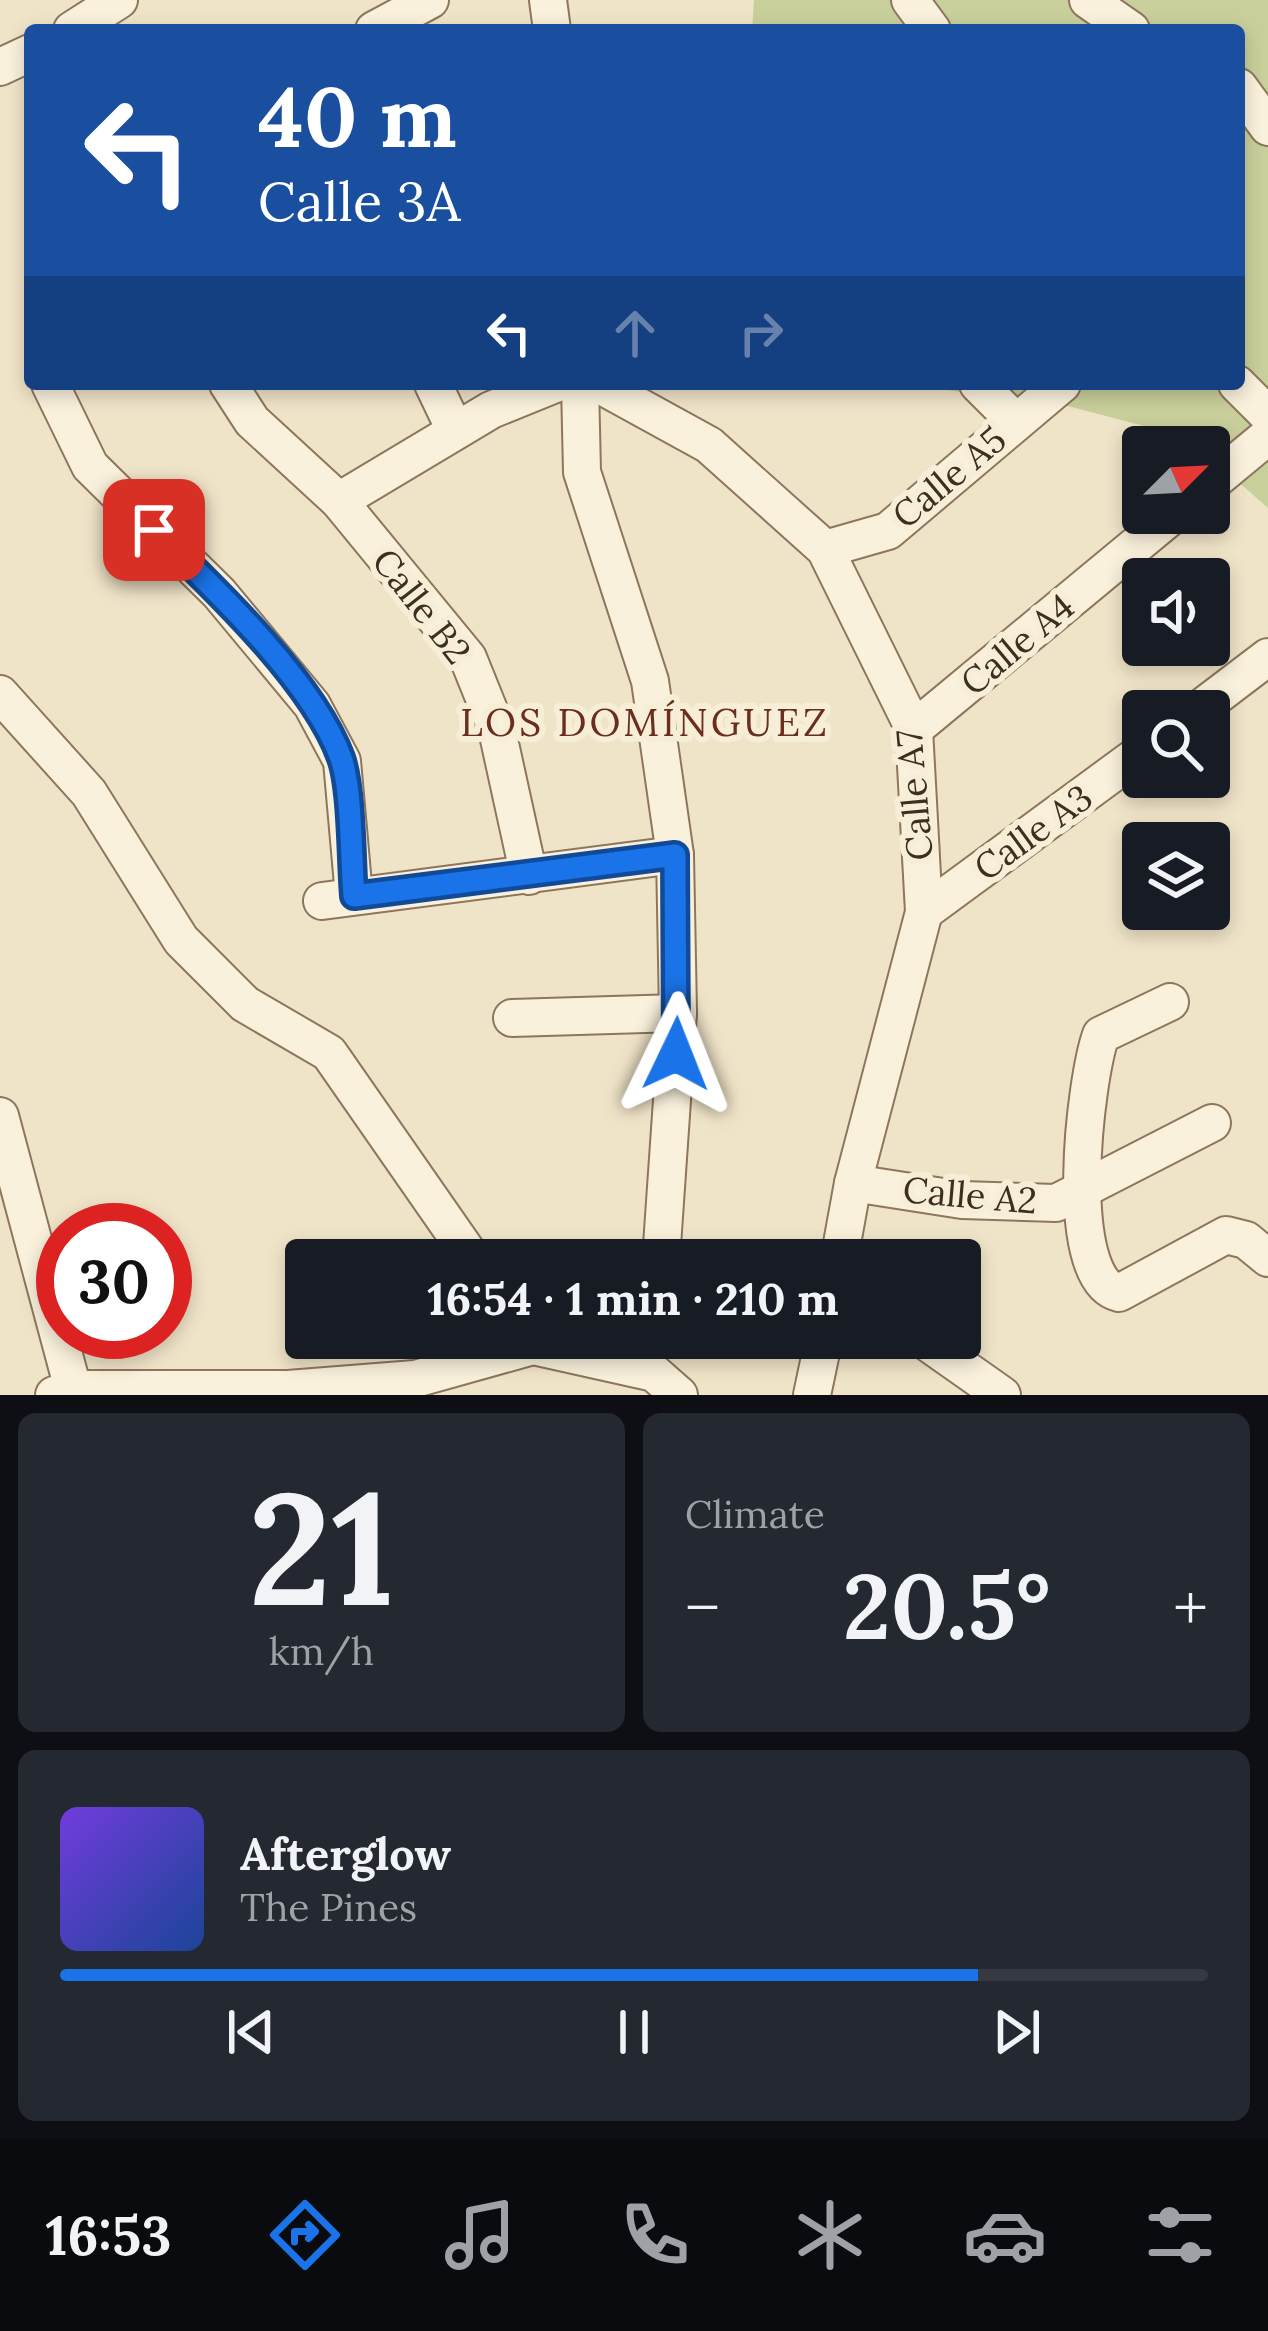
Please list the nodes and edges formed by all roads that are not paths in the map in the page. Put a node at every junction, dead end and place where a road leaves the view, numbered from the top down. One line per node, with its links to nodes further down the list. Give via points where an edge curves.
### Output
1 (119, 0): 4 (street)
2 (430, 0): 5 (street)
3 (1088, 0): 6 (street)
4 (81, 24)
5 (385, 24)
6 (1122, 24)
7 (1245, 95): 8 (street)
8 (1268, 127)
9 (53, 390): 32 (street, via 90,466 219,592 312,705 342,760 338,899)
10 (232, 390): 23 (street, Calle B2, via 252,421)
11 (436, 390): 20 (street)
12 (542, 390): 20 (street)
13 (580, 390): 31 (street, via 581,472 650,681)
14 (609, 390): 25 (street, Calle A7, via 709,446)
15 (984, 390): 19 (street)
16 (1055, 390): 19 (street, Calle A5)
17 (1243, 390): 18 (street)
18 (1268, 415)
19 (1016, 422): 25 (street, Calle A5, via 888,530)
20 (455, 430): 23 (street)
21 (1268, 436): 22 (street)
22 (1230, 468)
23 (339, 500): 32 (street, Calle B2, via 468,658 497,730)
24 (1150, 534): 29 (street, Calle A4)
25 (825, 550): 29 (street, Calle A7)
26 (1268, 657): 27 (street)
27 (1225, 690)
28 (0, 694): 41 (street, via 89,793 181,940 244,1004 329,1053)
29 (914, 728): 33 (street, Calle A7)
30 (1122, 767): 33 (street, Calle A3)
31 (675, 855): 32 (street); 35 (street)
32 (530, 876)
33 (924, 913): 39 (street, Calle A7)
34 (1170, 1002): 40 (street, via 1101,1035)
35 (678, 1013): 36 (street); 42 (street)
36 (512, 1018)
37 (0, 1116): 51 (street)
38 (1212, 1123): 40 (street, Calle A2)
39 (854, 1183): 40 (street, Calle A2, via 962,1200 1056,1203); 43 (street, Calle A7)
40 (1082, 1190): 44 (street, via 1084,1243 1113,1293 1226,1235)
41 (458, 1239)
42 (663, 1239)
43 (843, 1239)
44 (1268, 1258)
45 (488, 1359): 50 (street)
46 (614, 1359): 49 (street)
47 (820, 1359): 54 (street)
48 (950, 1359): 55 (street)
49 (663, 1369)
50 (416, 1387): 53 (street)
51 (64, 1392): 52 (street)
52 (134, 1392): 53 (street)
53 (289, 1392)
54 (812, 1395)
55 (1002, 1395)

